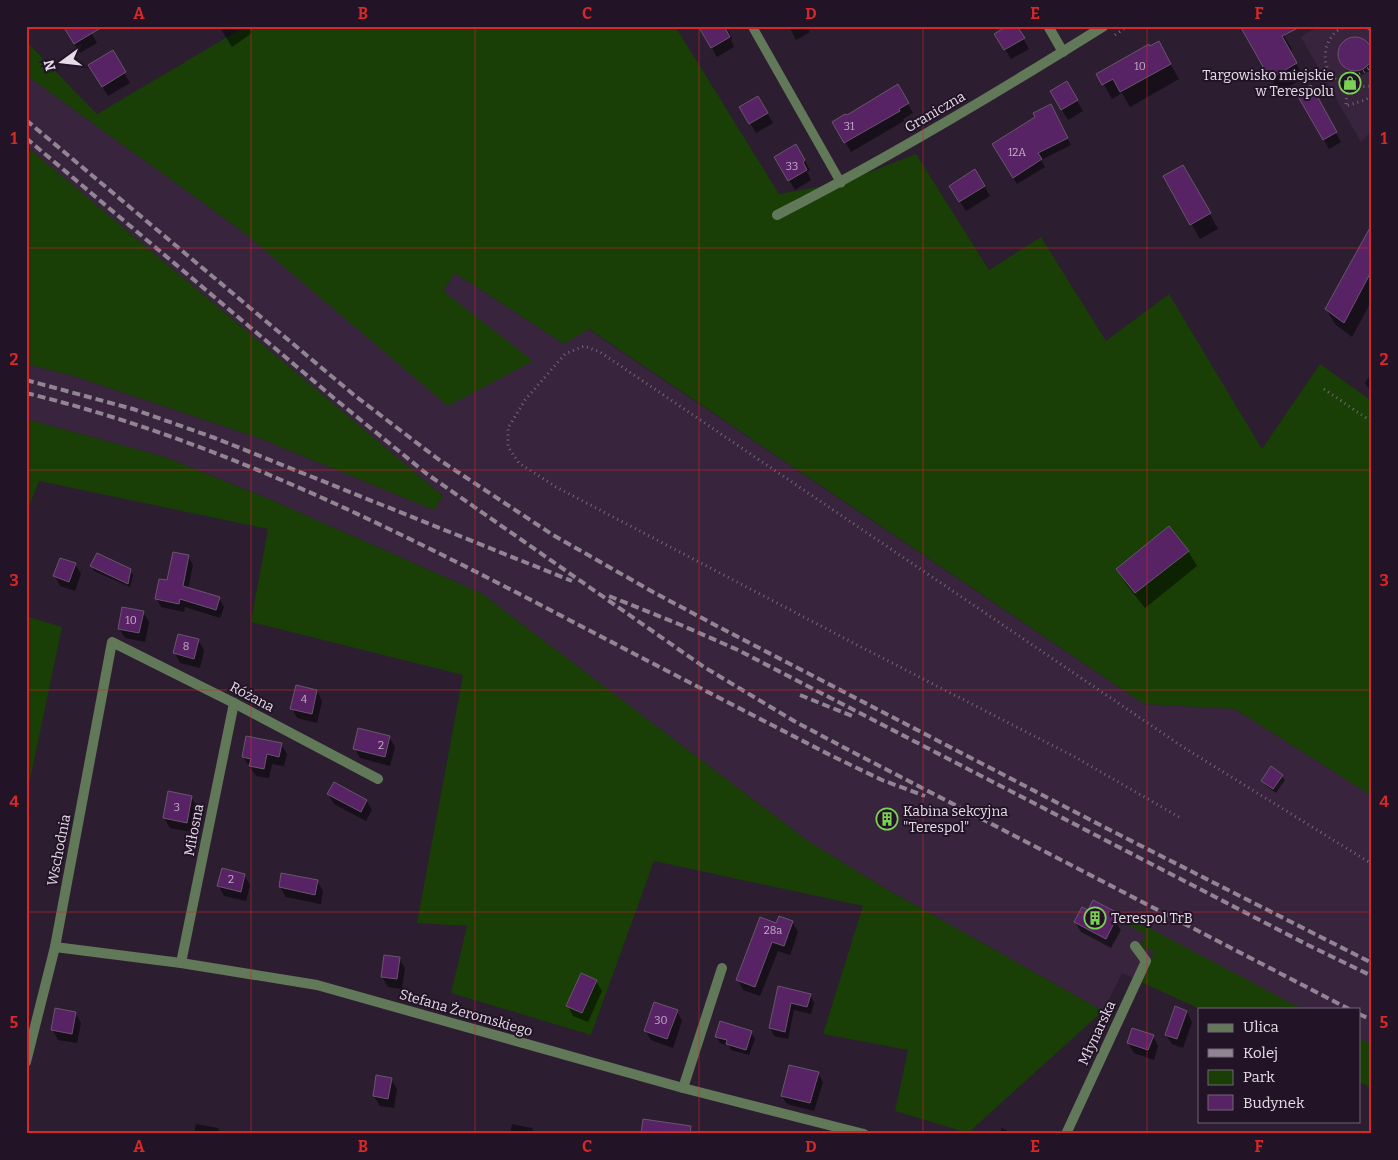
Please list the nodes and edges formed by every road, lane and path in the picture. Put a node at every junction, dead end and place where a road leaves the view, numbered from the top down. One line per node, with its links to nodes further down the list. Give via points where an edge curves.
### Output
1 (752, 26): 13 (lane)
2 (1048, 26): 8 (street)
3 (1104, 26): 8 (street, Graniczna)
4 (1347, 26): 10 (path, via 1334,33 1327,43 1324,57 1334,77)
5 (1360, 26): 6 (path)
6 (1370, 29): 7 (path)
7 (1372, 39)
8 (1063, 52): 13 (street, Graniczna)
9 (1372, 65): 10 (path, via 1351,79)
10 (1348, 85): 11 (path); 12 (path, via 1346,106)
11 (1372, 86)
12 (1372, 96)
13 (841, 182): 14 (street, Graniczna)
14 (777, 216)
15 (1324, 388): 16 (path)
16 (1372, 422)
17 (112, 642): 18 (street, Różana); 23 (street, Wschodnia)
18 (234, 703): 19 (street, Różana); 24 (street, Miłosna)
19 (378, 779)
20 (1179, 817): 21 (path, via 1075,757 556,487 519,463 508,447 508,428 525,400 565,354 584,346 600,352 1183,747)
21 (1372, 864)
22 (1135, 946): 29 (street, Młynarska, via 1146,961)
23 (55, 948): 24 (street, Stefana Żeromskiego); 26 (street, Wschodnia)
24 (181, 963): 27 (street, Stefana Żeromskiego, via 317,985)
25 (722, 968): 27 (street)
26 (26, 1062)
27 (683, 1088): 28 (street, Stefana Żeromskiego)
28 (864, 1134)
29 (1066, 1134)

